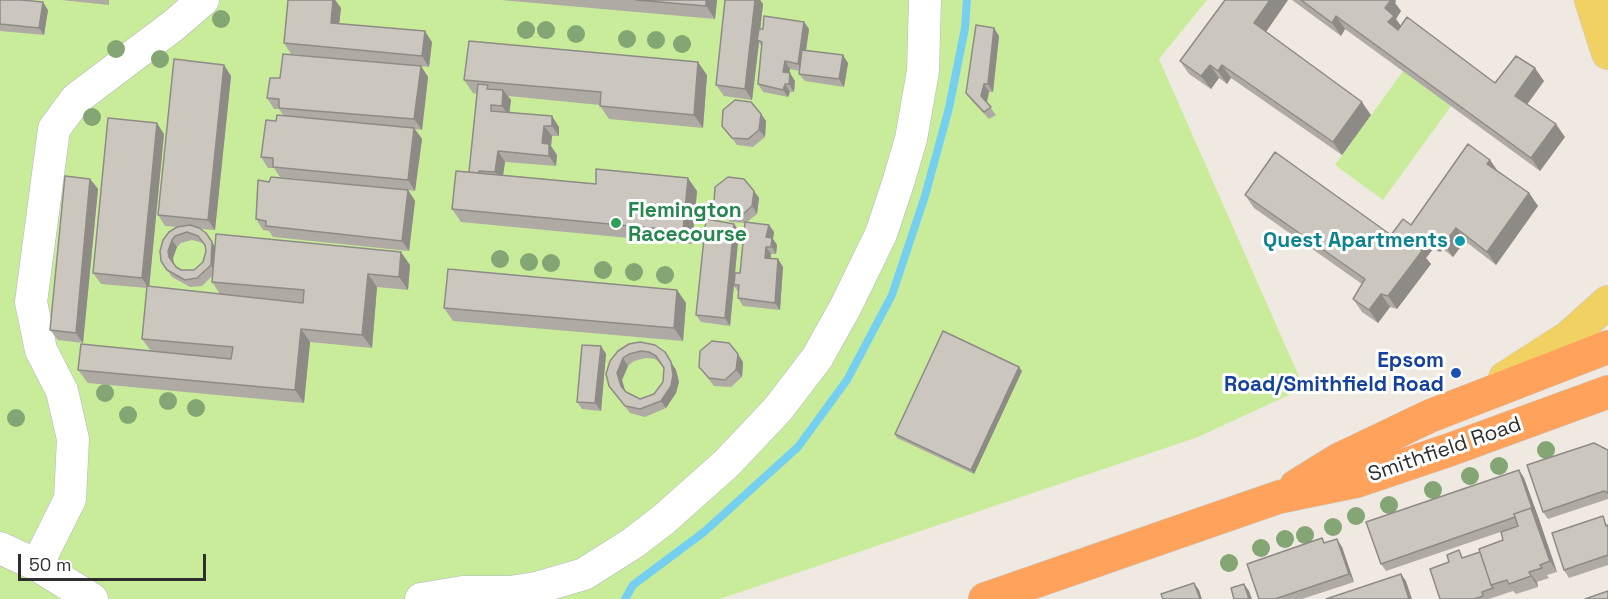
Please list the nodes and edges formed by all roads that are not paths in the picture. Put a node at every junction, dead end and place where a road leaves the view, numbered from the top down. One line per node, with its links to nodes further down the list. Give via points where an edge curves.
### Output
1 (202, 0): 13 (lane, via 76,99 54,129 31,302 41,350 62,391 73,439 70,499)
2 (925, 0): 15 (lane, via 923,71 911,139 880,234 817,358 778,409 727,463 663,520 584,574 510,592 463,592)
3 (1591, 0): 4 (main road)
4 (1608, 52)
5 (1608, 302): 8 (main road, via 1569,337)
6 (1608, 347): 8 (highway, Smithfield Road)
7 (1608, 392): 10 (highway, Smithfield Road)
8 (1472, 398): 9 (highway, Smithfield Road)
9 (1383, 439): 10 (highway, via 1402,447); 11 (highway, Smithfield Road, via 1338,460)
10 (1449, 450): 11 (highway, Smithfield Road, via 1357,481)
11 (1279, 497): 16 (highway, Smithfield Road)
12 (0, 548): 13 (lane)
13 (37, 566): 14 (lane)
14 (92, 599)
15 (420, 599)
16 (986, 599)

